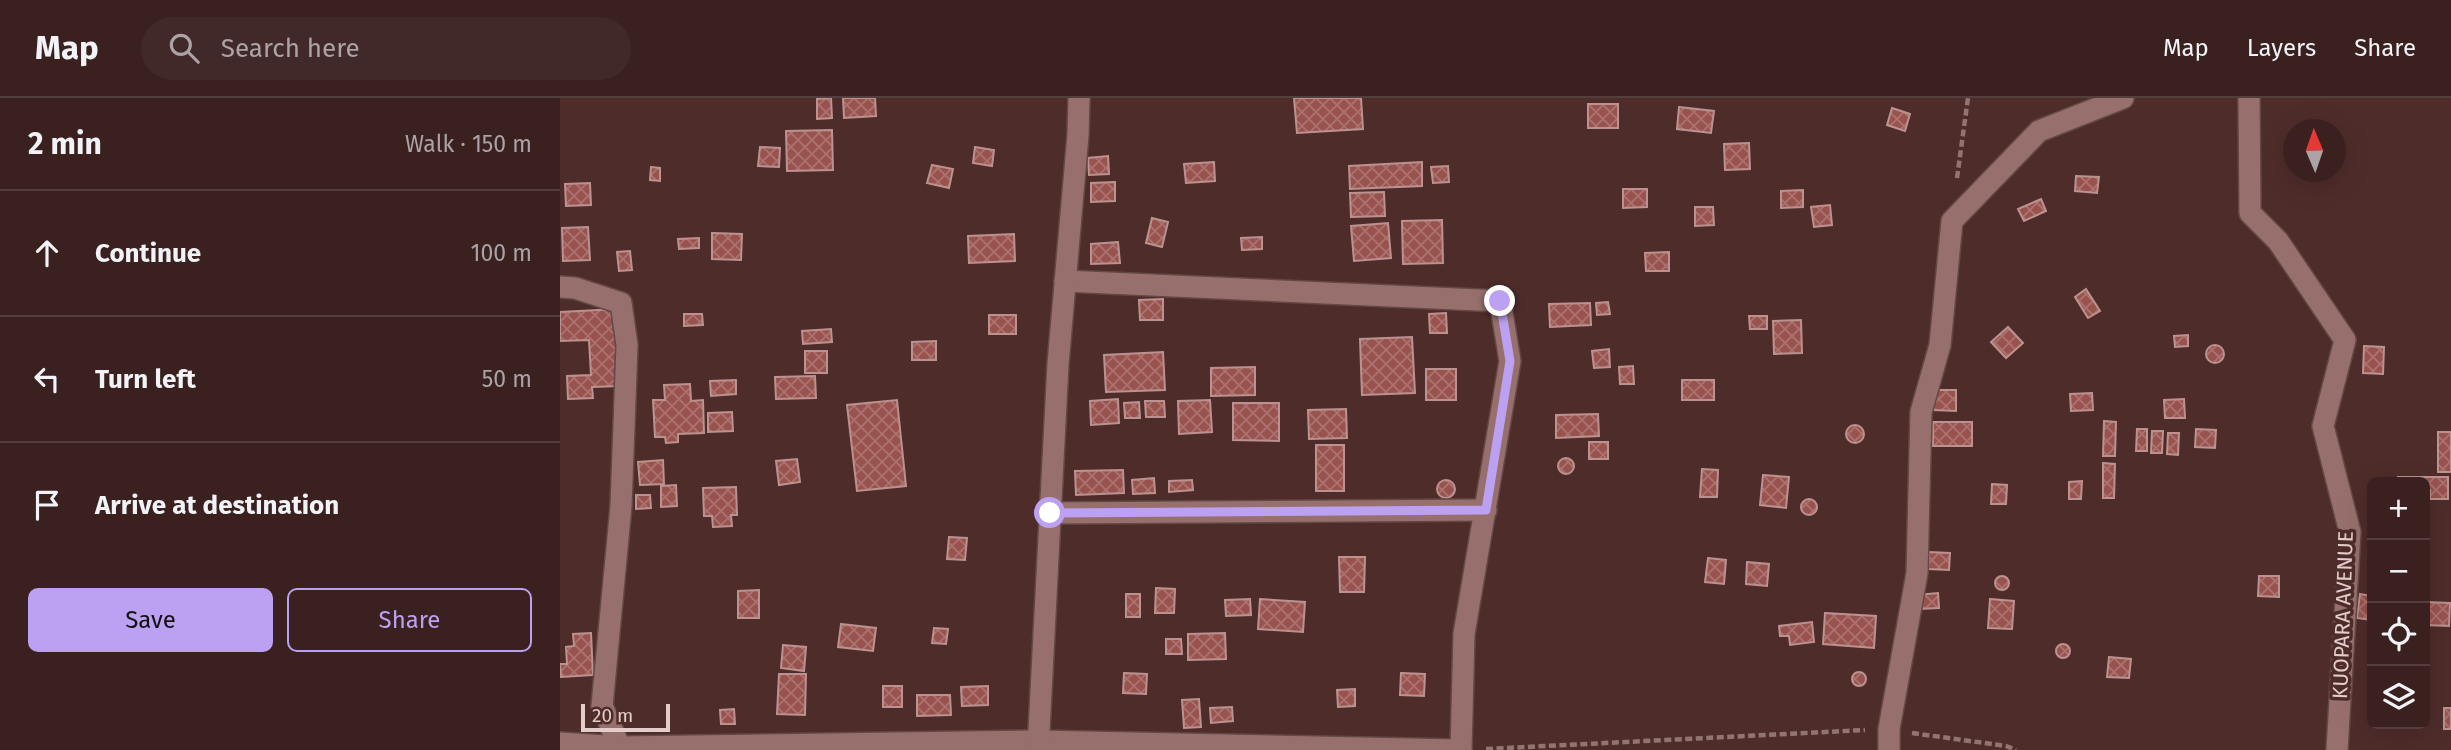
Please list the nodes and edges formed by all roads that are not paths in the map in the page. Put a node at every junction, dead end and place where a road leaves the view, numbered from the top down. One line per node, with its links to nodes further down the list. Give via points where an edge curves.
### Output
1 (1079, 98): 4 (street)
2 (2123, 98): 8 (street, via 2039,131 1952,221 1940,345 1920,411 1917,573)
3 (2249, 98): 14 (street, KUOPARA AVENUE, via 2250,213 2278,242 2345,340 2323,426 2350,532)
4 (1065, 281): 6 (street, via 1500,301 1510,361); 7 (street)
5 (560, 287): 11 (street, via 621,303 627,345 621,506 602,706)
6 (1486, 510): 7 (street); 13 (street, via 1464,634)
7 (1050, 513): 10 (street)
8 (1889, 740)
9 (560, 743): 11 (street)
10 (1038, 745): 11 (street); 12 (street)
11 (621, 749)
12 (1454, 750)
13 (1461, 750)
14 (2337, 750)

